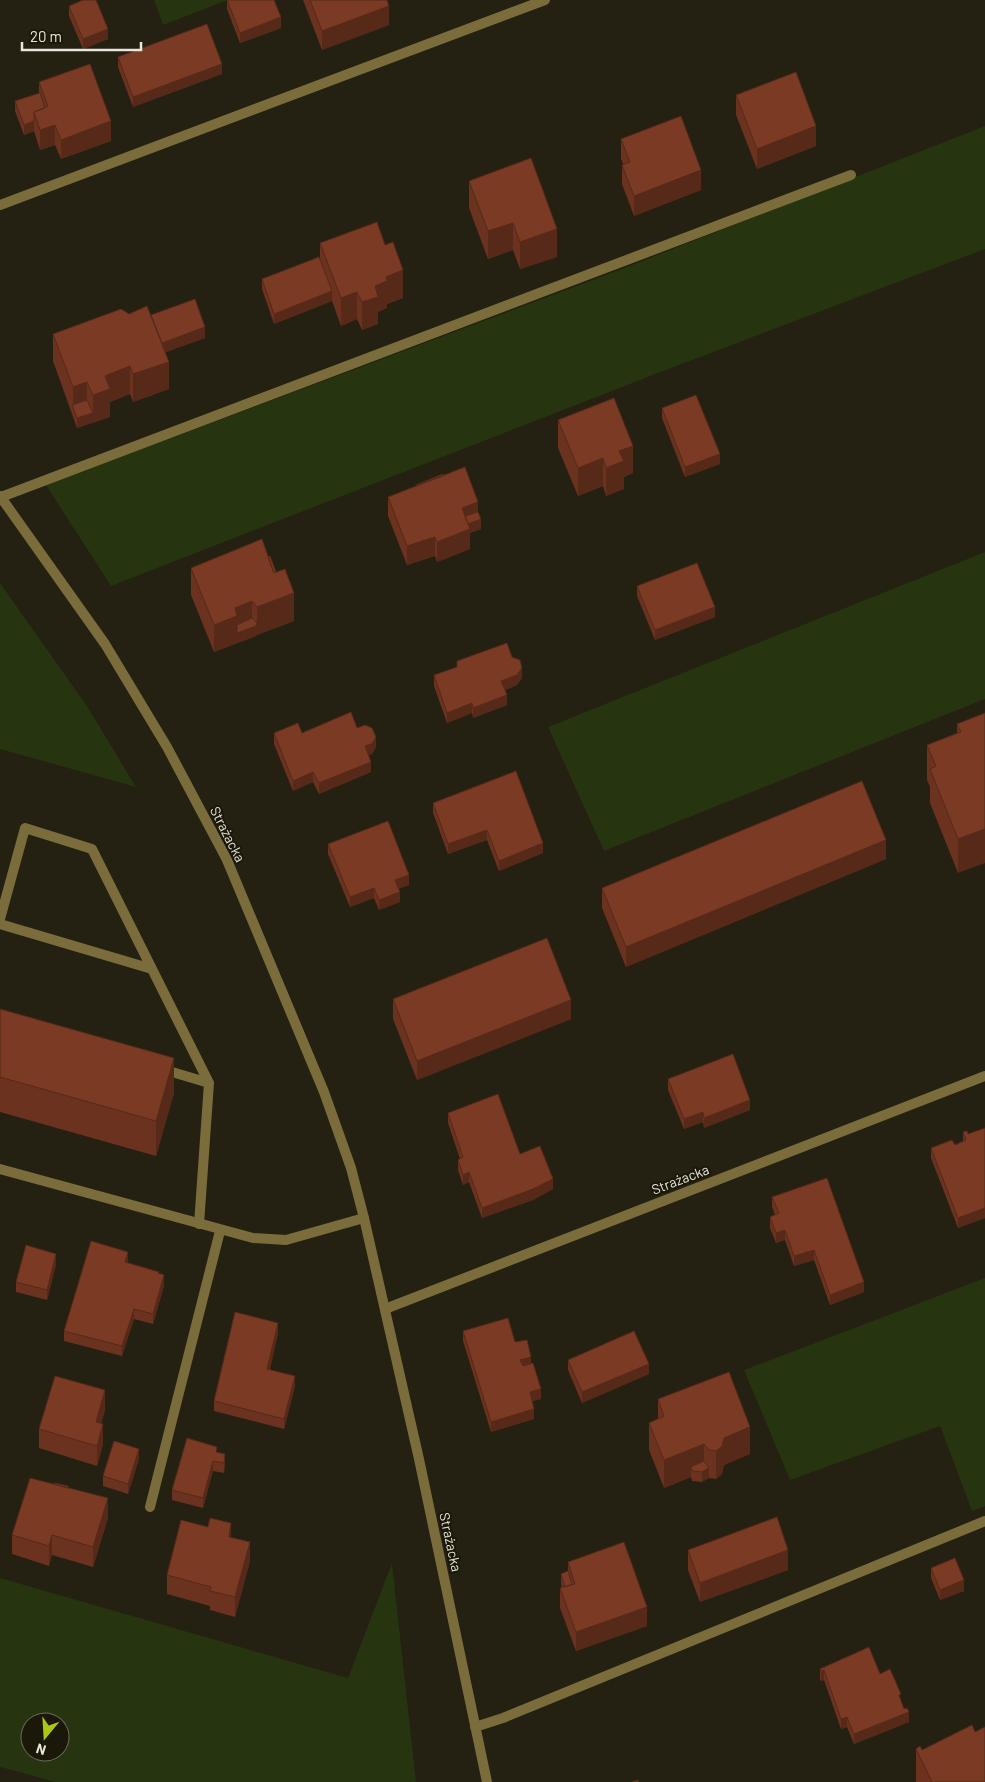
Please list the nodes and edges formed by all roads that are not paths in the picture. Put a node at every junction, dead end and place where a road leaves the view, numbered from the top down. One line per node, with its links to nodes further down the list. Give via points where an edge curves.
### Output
1 (545, 0): 3 (street)
2 (851, 174): 4 (street)
3 (0, 205)
4 (0, 496): 12 (street, Strażacka, via 105,644 167,746 227,860 324,1092 351,1168)
5 (0, 919): 7 (street, via 25,828 92,849)
6 (0, 924): 7 (street)
7 (152, 969): 10 (street)
8 (152, 1066): 10 (street)
9 (985, 1076): 15 (street, Strażacka)
10 (209, 1083): 13 (street)
11 (0, 1170): 13 (street)
12 (364, 1218): 14 (street, via 286,1240); 15 (street, Strażacka)
13 (199, 1224): 14 (street)
14 (220, 1231): 16 (street)
15 (385, 1309): 18 (street, Strażacka)
16 (150, 1507)
17 (985, 1521): 18 (street)
18 (475, 1727): 19 (street, Strażacka)
19 (486, 1782)

